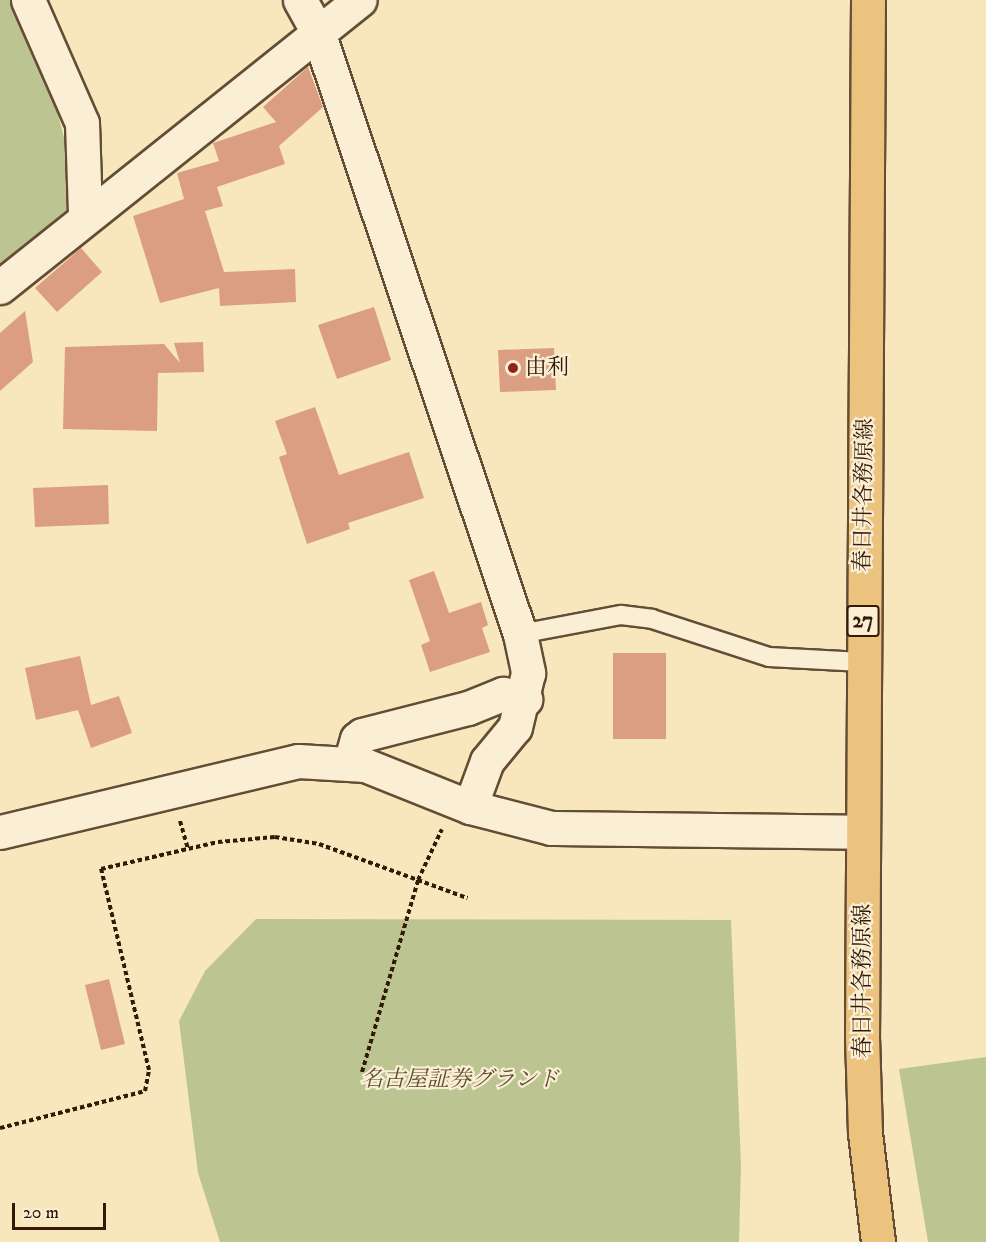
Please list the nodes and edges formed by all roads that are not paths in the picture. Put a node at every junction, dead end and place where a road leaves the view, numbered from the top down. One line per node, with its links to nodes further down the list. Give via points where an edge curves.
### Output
1 (28, 0): 6 (street, via 82,123)
2 (300, 0): 5 (street)
3 (359, 0): 5 (street)
4 (868, 0): 9 (main road, 春日井各務原線 / 27)
5 (318, 32): 6 (street); 8 (street)
6 (85, 215): 7 (street)
7 (0, 287)
8 (520, 634): 9 (lane, via 621,615 652,619 770,657); 10 (street, via 528,673)
9 (862, 662): 14 (main road, 春日井各務原線 / 27)
10 (525, 699): 11 (street, via 502,693 468,708 362,735 357,739); 12 (street, via 515,727 488,761)
11 (350, 763): 12 (street); 13 (street, via 298,760 260,767)
12 (470, 807): 14 (street, via 515,822 594,831)
13 (0, 832)
14 (862, 832): 15 (main road, 春日井各務原線 / 27, via 865,1132)
15 (878, 1242)

